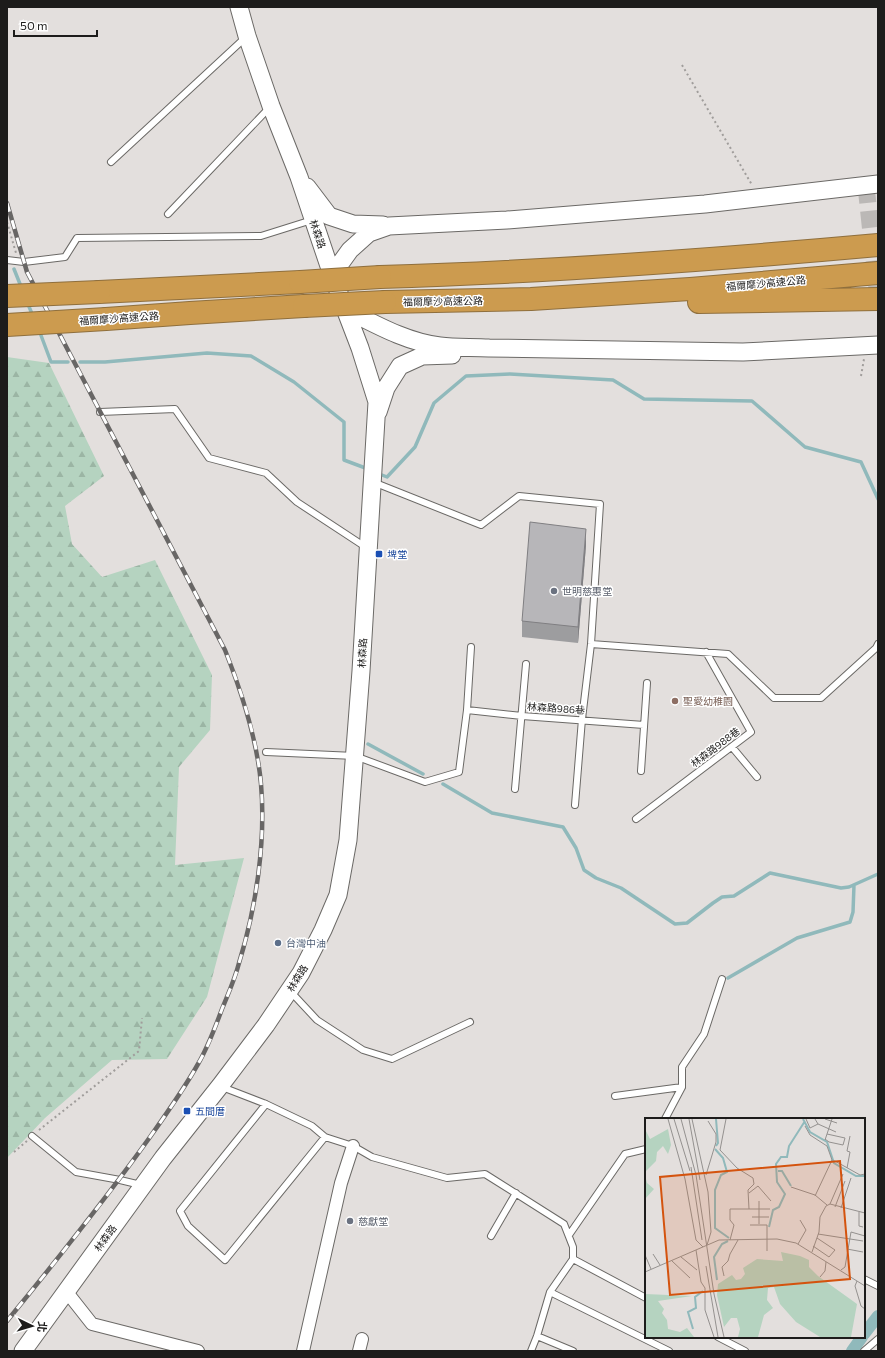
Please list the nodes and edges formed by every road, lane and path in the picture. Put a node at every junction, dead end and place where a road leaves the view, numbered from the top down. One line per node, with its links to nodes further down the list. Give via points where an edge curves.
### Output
1 (239, 7): 2 (main road, 林森路)
2 (247, 36): 4 (main road, 林森路); 5 (lane)
3 (682, 65): 8 (path)
4 (271, 106): 6 (main road, 林森路); 9 (lane)
5 (111, 162)
6 (299, 176): 10 (main road, 林森路); 12 (main road, via 329,216 353,224)
7 (878, 184): 8 (main road)
8 (760, 198): 12 (main road, via 507,220)
9 (168, 214)
10 (313, 220): 17 (lane, via 261,236 77,238 65,257); 19 (main road, 林森路)
11 (7, 222): 17 (path)
12 (389, 226): 19 (main road, via 369,233 350,250)
13 (878, 235): 15 (highway)
14 (878, 245): 15 (highway)
15 (807, 251): 20 (highway, bridge, via 460,275)
16 (7, 260): 17 (lane)
17 (18, 261)
18 (878, 273): 22 (highway, 福爾摩沙高速公路, via 690,289)
19 (332, 275): 23 (main road, 林森路)
20 (7, 296)
21 (878, 299): 22 (highway, via 600,305)
22 (466, 301): 24 (highway, 福爾摩沙高速公路, bridge, via 304,306)
23 (345, 309): 26 (main road, via 405,338 440,346); 28 (main road, 林森路, via 377,402)
24 (7, 325)
25 (874, 347): 26 (main road, via 743,352)
26 (489, 348): 28 (main road, via 472,353 422,356 400,366 386,388)
27 (100, 412): 30 (lane, via 175,409 209,458 266,473 296,502)
28 (376, 418): 29 (main road, 林森路)
29 (372, 475): 30 (main road, 林森路); 31 (lane, via 481,525 519,496 600,504)
30 (368, 548): 43 (main road, 林森路)
31 (590, 644): 34 (lane); 39 (lane)
32 (878, 644): 34 (lane, via 821,698 774,698 728,654)
33 (471, 647): 37 (lane)
34 (706, 652): 41 (lane, 林森路988巷, via 751,732)
35 (526, 664): 38 (lane)
36 (647, 682): 40 (lane)
37 (467, 710): 38 (lane, 林森路986巷); 43 (lane, via 459,772 425,782)
38 (522, 716): 39 (lane, 林森路986巷); 46 (lane)
39 (582, 719): 40 (lane, 林森路986巷); 47 (lane)
40 (644, 725): 44 (lane)
41 (732, 747): 45 (lane); 48 (lane, 林森路988巷)
42 (266, 752): 43 (lane)
43 (355, 756): 50 (main road, 林森路, via 348,840 338,895 304,967)
44 (641, 771)
45 (757, 777)
46 (515, 789)
47 (576, 805)
48 (636, 819)
49 (722, 979): 54 (lane, via 704,1034 682,1067)
50 (289, 990): 52 (lane, via 317,1020 363,1050 392,1059); 53 (main road, 林森路)
51 (142, 1018): 58 (path, via 139,1051)
52 (470, 1022)
53 (220, 1086): 56 (lane); 63 (main road, 林森路)
54 (682, 1087): 55 (lane); 57 (lane)
55 (615, 1096)
56 (266, 1104): 59 (lane, via 312,1126); 59 (lane, via 180,1211 188,1226 225,1260)
57 (666, 1118)
58 (32, 1136): 62 (path); 63 (lane, via 76,1172)
59 (325, 1137): 60 (lane)
60 (353, 1146): 64 (lane, via 372,1157 447,1178 485,1174); 80 (street, via 340,1183)
61 (644, 1150): 65 (lane, via 625,1154)
62 (14, 1152)
63 (143, 1186): 70 (main road, 林森路)
64 (516, 1193): 65 (lane, via 564,1224); 66 (lane)
65 (569, 1235): 67 (lane, via 573,1247)
66 (491, 1236)
67 (572, 1259): 71 (lane); 72 (lane)
68 (865, 1280): 69 (lane)
69 (878, 1286)
70 (66, 1291): 77 (street, via 92,1324); 78 (main road, 林森路)
71 (550, 1292): 73 (lane); 84 (lane)
72 (645, 1297)
73 (538, 1336): 82 (lane); 83 (lane)
74 (720, 1338): 85 (lane)
75 (362, 1339): 81 (street)
76 (878, 1339): 86 (lane)
77 (184, 1349): 79 (street)
78 (23, 1351)
79 (198, 1351)
80 (304, 1351)
81 (359, 1351)
82 (532, 1351)
83 (573, 1351)
84 (669, 1351)
85 (745, 1351)
86 (864, 1351)

